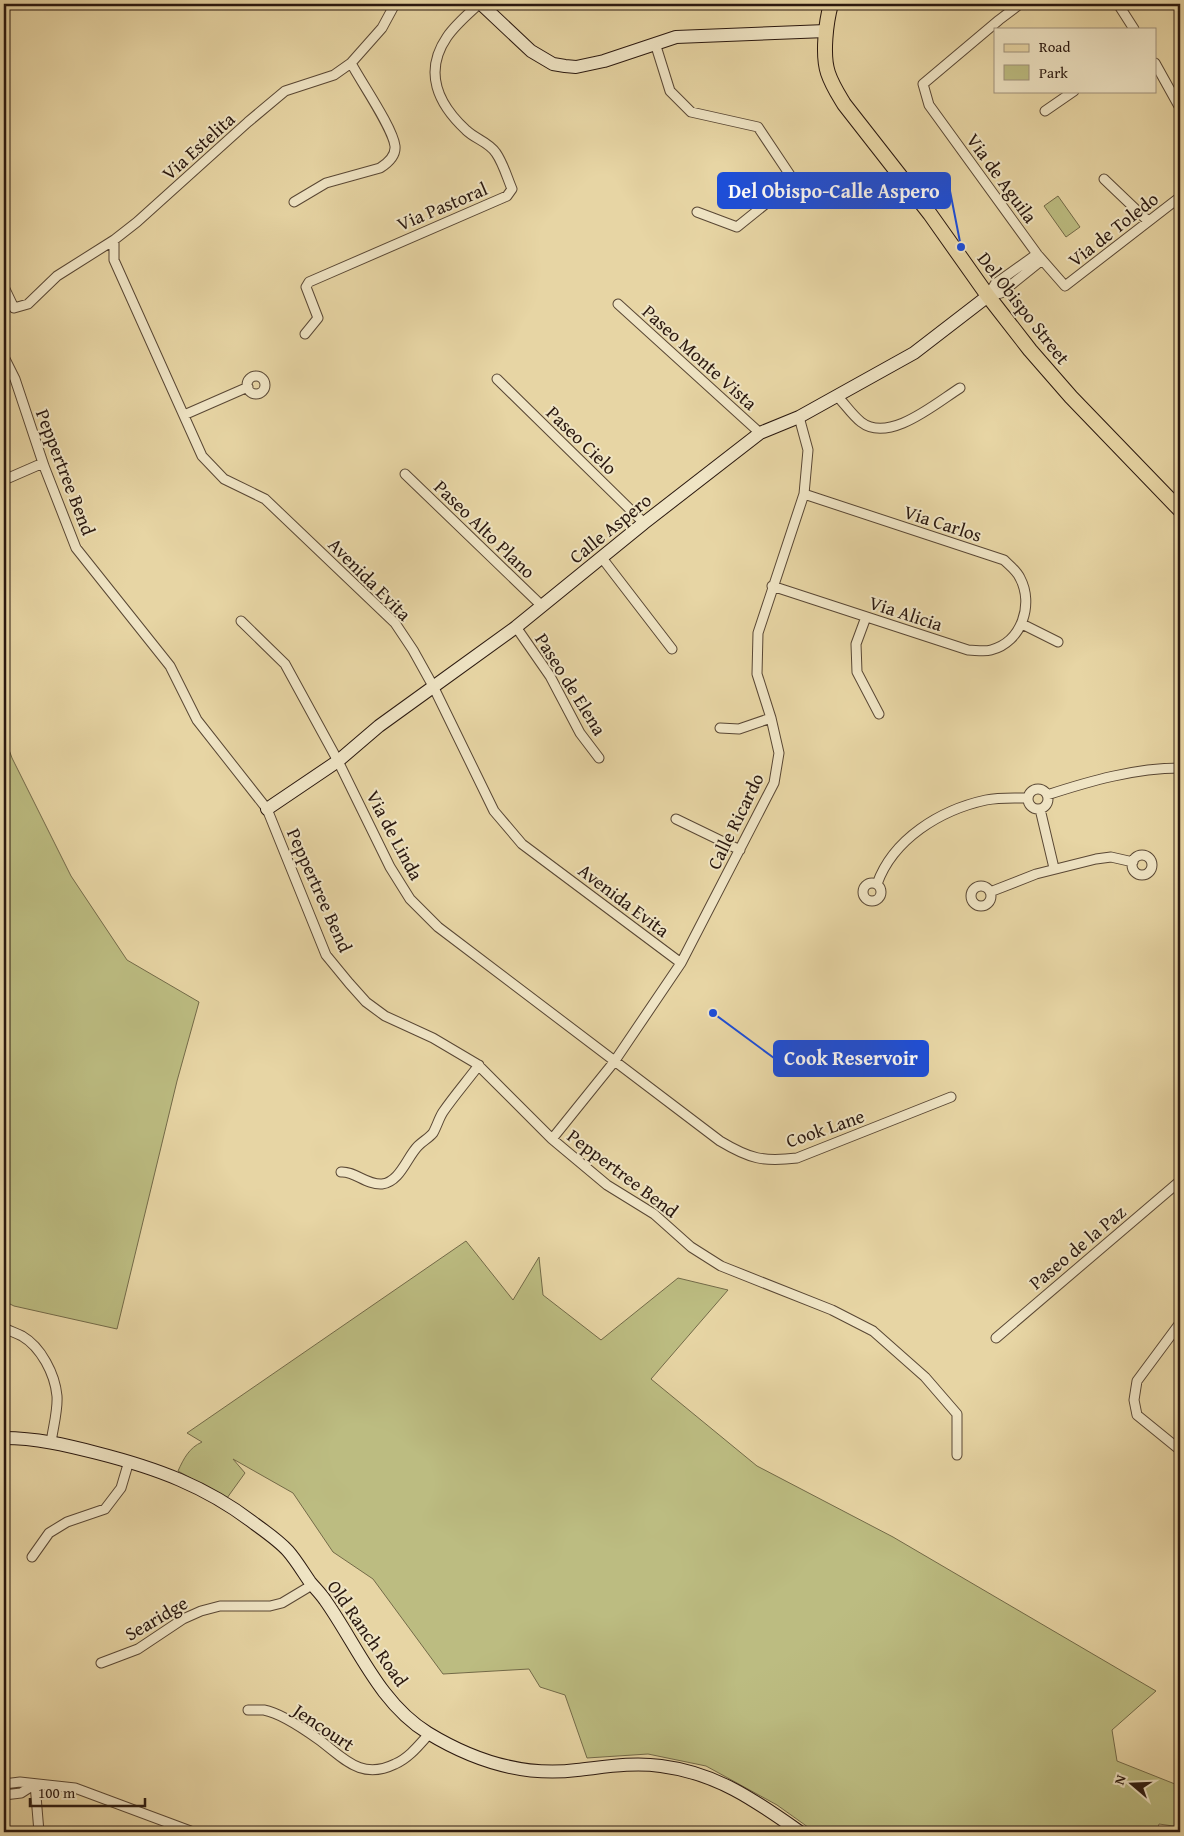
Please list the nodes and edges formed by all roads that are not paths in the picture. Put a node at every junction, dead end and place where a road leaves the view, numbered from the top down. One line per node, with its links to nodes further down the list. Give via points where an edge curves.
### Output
1 (395, 4): 9 (street, Via Estelita, via 382,28)
2 (480, 4): 8 (street, via 531,51 553,64 588,65); 25 (street, Via Pastoral, via 443,43 437,60 436,79 445,107 467,131 497,154 512,189 510,193 309,282 306,288 318,318)
3 (831, 4): 7 (main road, Del Obispo Street)
4 (1020, 4): 20 (street, Via de Aguila, via 923,84 929,105)
5 (1118, 4): 6 (street)
6 (1133, 28)
7 (826, 31): 8 (street, via 701,36); 23 (main road, Del Obispo Street, via 827,71 834,88)
8 (655, 43): 17 (street, via 670,91 691,112 758,127 794,180 737,227)
9 (351, 63): 16 (street, via 389,128 394,154 380,168 326,184); 19 (street, Via Estelita, via 334,75 285,92)
10 (1156, 65): 12 (street)
11 (1073, 92): 13 (street)
12 (1180, 108)
13 (1045, 111)
14 (1104, 179): 18 (street)
15 (1180, 197): 18 (street, Via de Toledo)
16 (294, 202)
17 (697, 212)
18 (1148, 221): 21 (street, Via de Toledo)
19 (114, 240): 22 (street, Via Estelita, via 57,276 28,304 14,308); 31 (street, Avenida Evita, via 114,260)
20 (1039, 257): 21 (street, Via de Aguila); 23 (street, Calle Aspero, via 995,284)
21 (1065, 286)
22 (4, 287)
23 (988, 296): 30 (street, Calle Aspero, via 914,353); 38 (main road, Del Obispo Street, via 1030,350)
24 (618, 304): 33 (street, Paseo Monte Vista)
25 (305, 334)
26 (4, 357): 34 (street, Peppertree Bend)
27 (497, 379): 39 (street, Paseo Cielo)
28 (248, 387): 31 (street)
29 (960, 388): 30 (street, via 902,425 882,429 862,423)
30 (837, 396): 32 (street, Calle Aspero)
31 (184, 415): 49 (street, Avenida Evita, via 202,456 224,479 265,499 395,623)
32 (799, 416): 33 (street, Calle Aspero); 37 (street, Calle Ricardo, via 808,450)
33 (760, 433): 39 (street, Calle Aspero)
34 (43, 464): 36 (street); 58 (street, Peppertree Bend, via 76,548 170,666 197,720)
35 (405, 474): 42 (street, Paseo Alto Plano)
36 (4, 480)
37 (804, 494): 41 (street, Calle Ricardo); 45 (street, Via Carlos, via 1004,560 1020,577 1027,599)
38 (1180, 510)
39 (644, 524): 40 (street, Calle Aspero)
40 (602, 558): 42 (street, Calle Aspero); 48 (street)
41 (772, 586): 43 (street, Via Alicia); 51 (street, Calle Ricardo, via 758,634 757,674)
42 (542, 606): 46 (street, Calle Aspero)
43 (866, 617): 45 (street, Via Alicia, via 968,650 991,650 1011,640); 50 (street, via 856,644 857,672)
44 (241, 621): 54 (street, Via de Linda, via 285,664)
45 (1022, 624): 47 (street)
46 (516, 627): 49 (street, Calle Aspero); 53 (street, Paseo de Elena, via 550,676)
47 (1058, 642)
48 (672, 649)
49 (433, 686): 54 (street, Calle Aspero); 66 (street, Avenida Evita, via 494,810 522,844)
50 (879, 714)
51 (771, 718): 52 (street, via 739,729); 61 (street, Calle Ricardo, via 778,753 774,783)
52 (720, 728)
53 (598, 758)
54 (338, 760): 58 (street, Calle Aspero); 67 (street, Via de Linda, via 390,867 410,899 438,928)
55 (1180, 768): 56 (street, via 1104,778)
56 (1047, 795): 57 (street, via 1036,789); 59 (street, via 1047,803)
57 (1028, 798): 59 (street, via 1034,808); 64 (street, via 986,800 947,813 903,844 882,869)
58 (267, 809): 68 (street, Peppertree Bend, via 326,955 349,984 386,1016 433,1038)
59 (1040, 809): 63 (street)
60 (676, 819): 61 (street)
61 (740, 850): 66 (street, Calle Ricardo)
62 (1133, 862): 63 (street, via 1110,857)
63 (1054, 868): 65 (street)
64 (877, 884)
65 (990, 892)
66 (681, 963): 67 (street, Calle Ricardo)
67 (614, 1062): 69 (street, Cook Lane, via 720,1141 750,1157 774,1160 805,1156); 70 (street, Calle Ricardo)
68 (479, 1066): 70 (street, Peppertree Bend); 71 (street, via 444,1110 432,1134 390,1181 374,1183)
69 (951, 1096)
70 (552, 1139): 79 (street, Peppertree Bend, via 606,1185 654,1214 690,1247 721,1266 832,1310 873,1331 925,1377 957,1414)
71 (341, 1172)
72 (1180, 1181): 75 (street, Paseo de la Paz)
73 (1180, 1324): 78 (street, via 1137,1381 1134,1400 1137,1415)
74 (4, 1328): 77 (street, via 23,1336 51,1371 57,1398)
75 (996, 1338)
76 (4, 1438): 77 (street, Old Ranch Road)
77 (51, 1443): 80 (street, Old Ranch Road)
78 (1180, 1450)
79 (957, 1455)
80 (129, 1461): 81 (street, via 121,1488 105,1509 67,1522 49,1533); 82 (street, Old Ranch Road, via 182,1480 240,1512 288,1551)
81 (32, 1557)
82 (312, 1585): 83 (street, Searidge, via 282,1603 270,1606 220,1606 201,1611 138,1649); 85 (street, Old Ranch Road, via 324,1598 381,1688 412,1723)
83 (101, 1663)
84 (248, 1710): 85 (street, Jencourt, via 277,1714 318,1739 343,1760 366,1769 396,1764 410,1755)
85 (429, 1734): 91 (street, Old Ranch Road, via 465,1754 533,1771 576,1771 633,1764 689,1771 741,1792)
86 (4, 1784): 87 (street)
87 (35, 1784): 88 (street, via 21,1793); 89 (street); 90 (street, via 75,1788)
88 (4, 1794)
89 (39, 1832)
90 (194, 1832)
91 (800, 1832)

